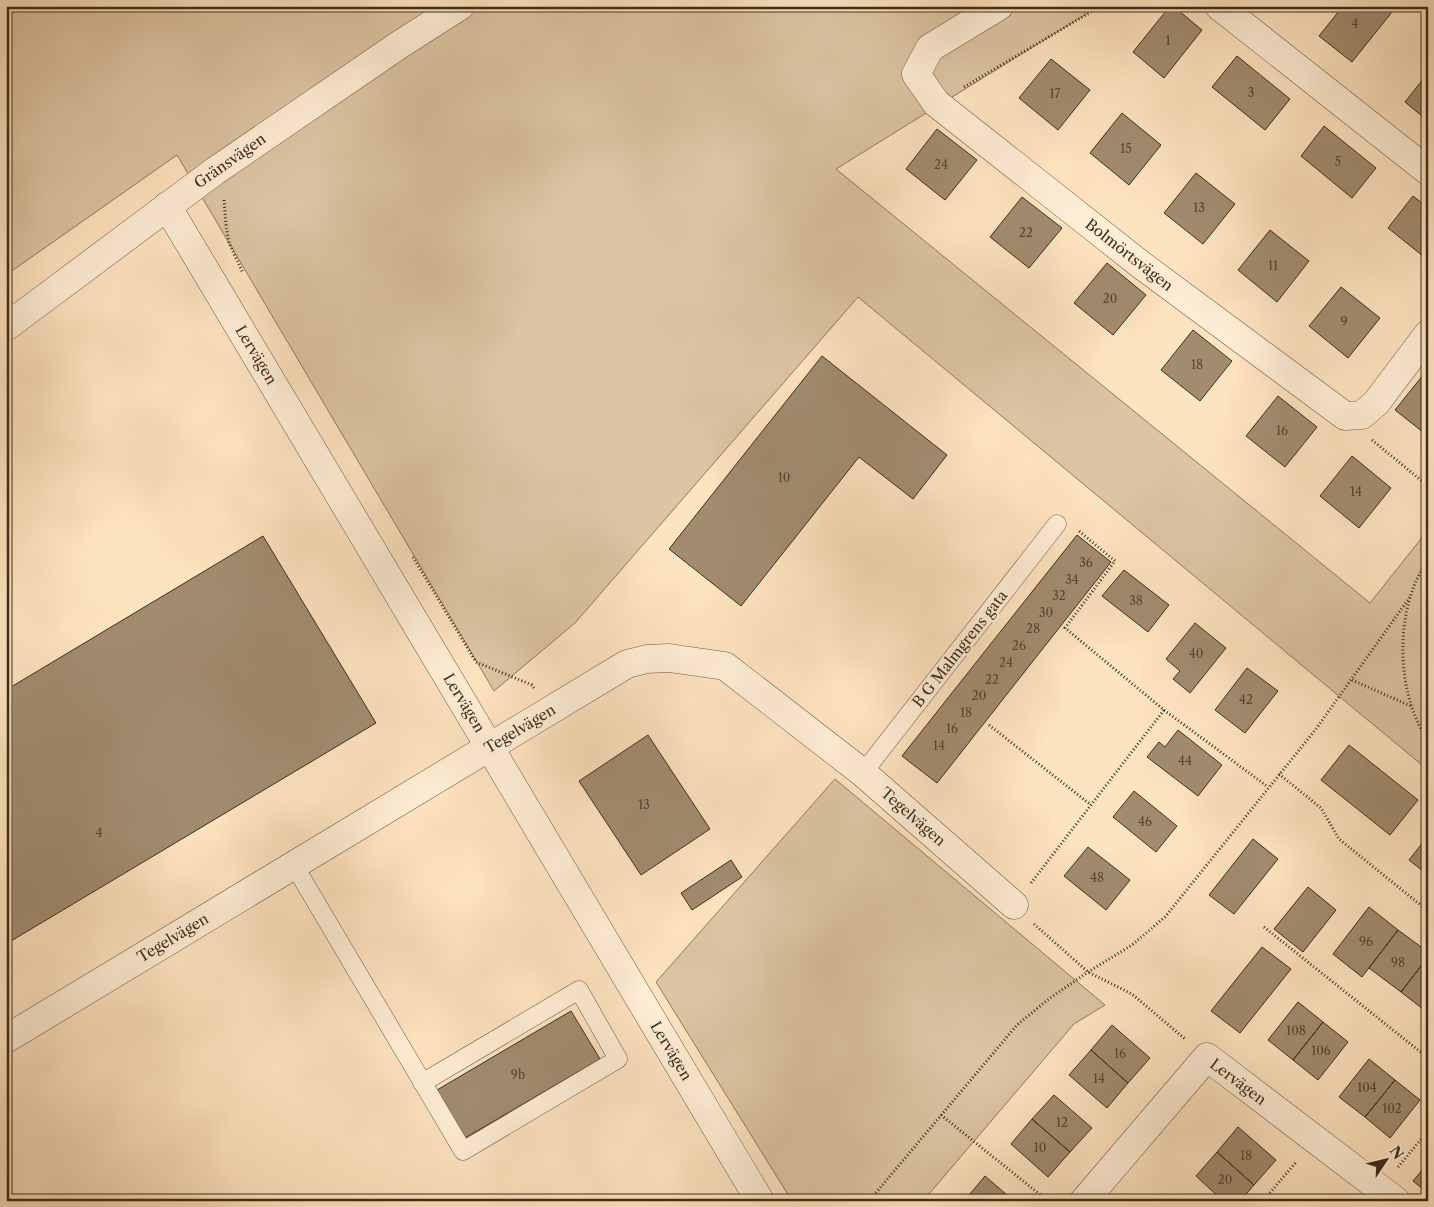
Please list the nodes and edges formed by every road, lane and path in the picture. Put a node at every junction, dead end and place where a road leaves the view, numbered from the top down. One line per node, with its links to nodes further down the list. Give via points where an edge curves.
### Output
1 (460, 6): 6 (street, Gränsvägen)
2 (999, 6): 5 (street, Bolmörtsvägen, via 930,48 916,74)
3 (1101, 6): 5 (path)
4 (1218, 6): 7 (street)
5 (936, 103): 12 (street, Bolmörtsvägen, via 1140,264 1345,416)
6 (215, 171): 8 (street, Gränsvägen); 9 (path, via 223,193 230,242)
7 (1428, 171)
8 (167, 206): 10 (street, Gränsvägen); 24 (street, Lervägen)
9 (244, 275)
10 (6, 327)
11 (1428, 334): 12 (street, via 1376,403)
12 (1362, 415): 13 (path, via 1367,436)
13 (1428, 486)
14 (1057, 524): 21 (path, via 1074,527 1115,560 1065,628); 25 (lane, B G Malmgrens gata)
15 (410, 552): 20 (path, via 476,662 532,686)
16 (1428, 560): 17 (path)
17 (1410, 597): 18 (path); 19 (path, via 1402,653)
18 (1352, 680): 19 (path); 26 (path)
19 (1413, 707): 23 (path)
20 (550, 710): 24 (street, Tegelvägen); 25 (street, Tegelvägen, via 627,664 669,658 725,666)
21 (1164, 710): 27 (path); 28 (path)
22 (989, 725): 28 (path)
23 (1428, 740)
24 (490, 747): 29 (street, Tegelvägen); 42 (street, Lervägen)
25 (863, 773): 30 (street, Tegelvägen)
26 (1279, 774): 27 (path); 31 (path, via 1321,808 1339,839)
27 (1268, 787): 33 (path, via 1165,917 1132,945)
28 (1090, 805): 30 (path)
29 (294, 866): 34 (street, Tegelvägen); 37 (lane)
30 (1014, 906): 33 (path)
31 (1428, 912)
32 (1264, 928): 36 (path)
33 (1088, 972): 35 (path, via 1132,994); 38 (path, via 1017,1025)
34 (6, 1039)
35 (1207, 1057): 40 (street, Lervägen); 45 (street, Lervägen)
36 (1428, 1058)
37 (422, 1083): 37 (lane, via 579,990 618,1059 463,1151)
38 (941, 1116): 43 (path); 44 (path)
39 (1428, 1131): 41 (path)
40 (1315, 1139): 41 (street, Lervägen); 46 (path)
41 (1388, 1195)
42 (760, 1201)
43 (869, 1201)
44 (1048, 1201)
45 (1084, 1201)
46 (1263, 1201)

